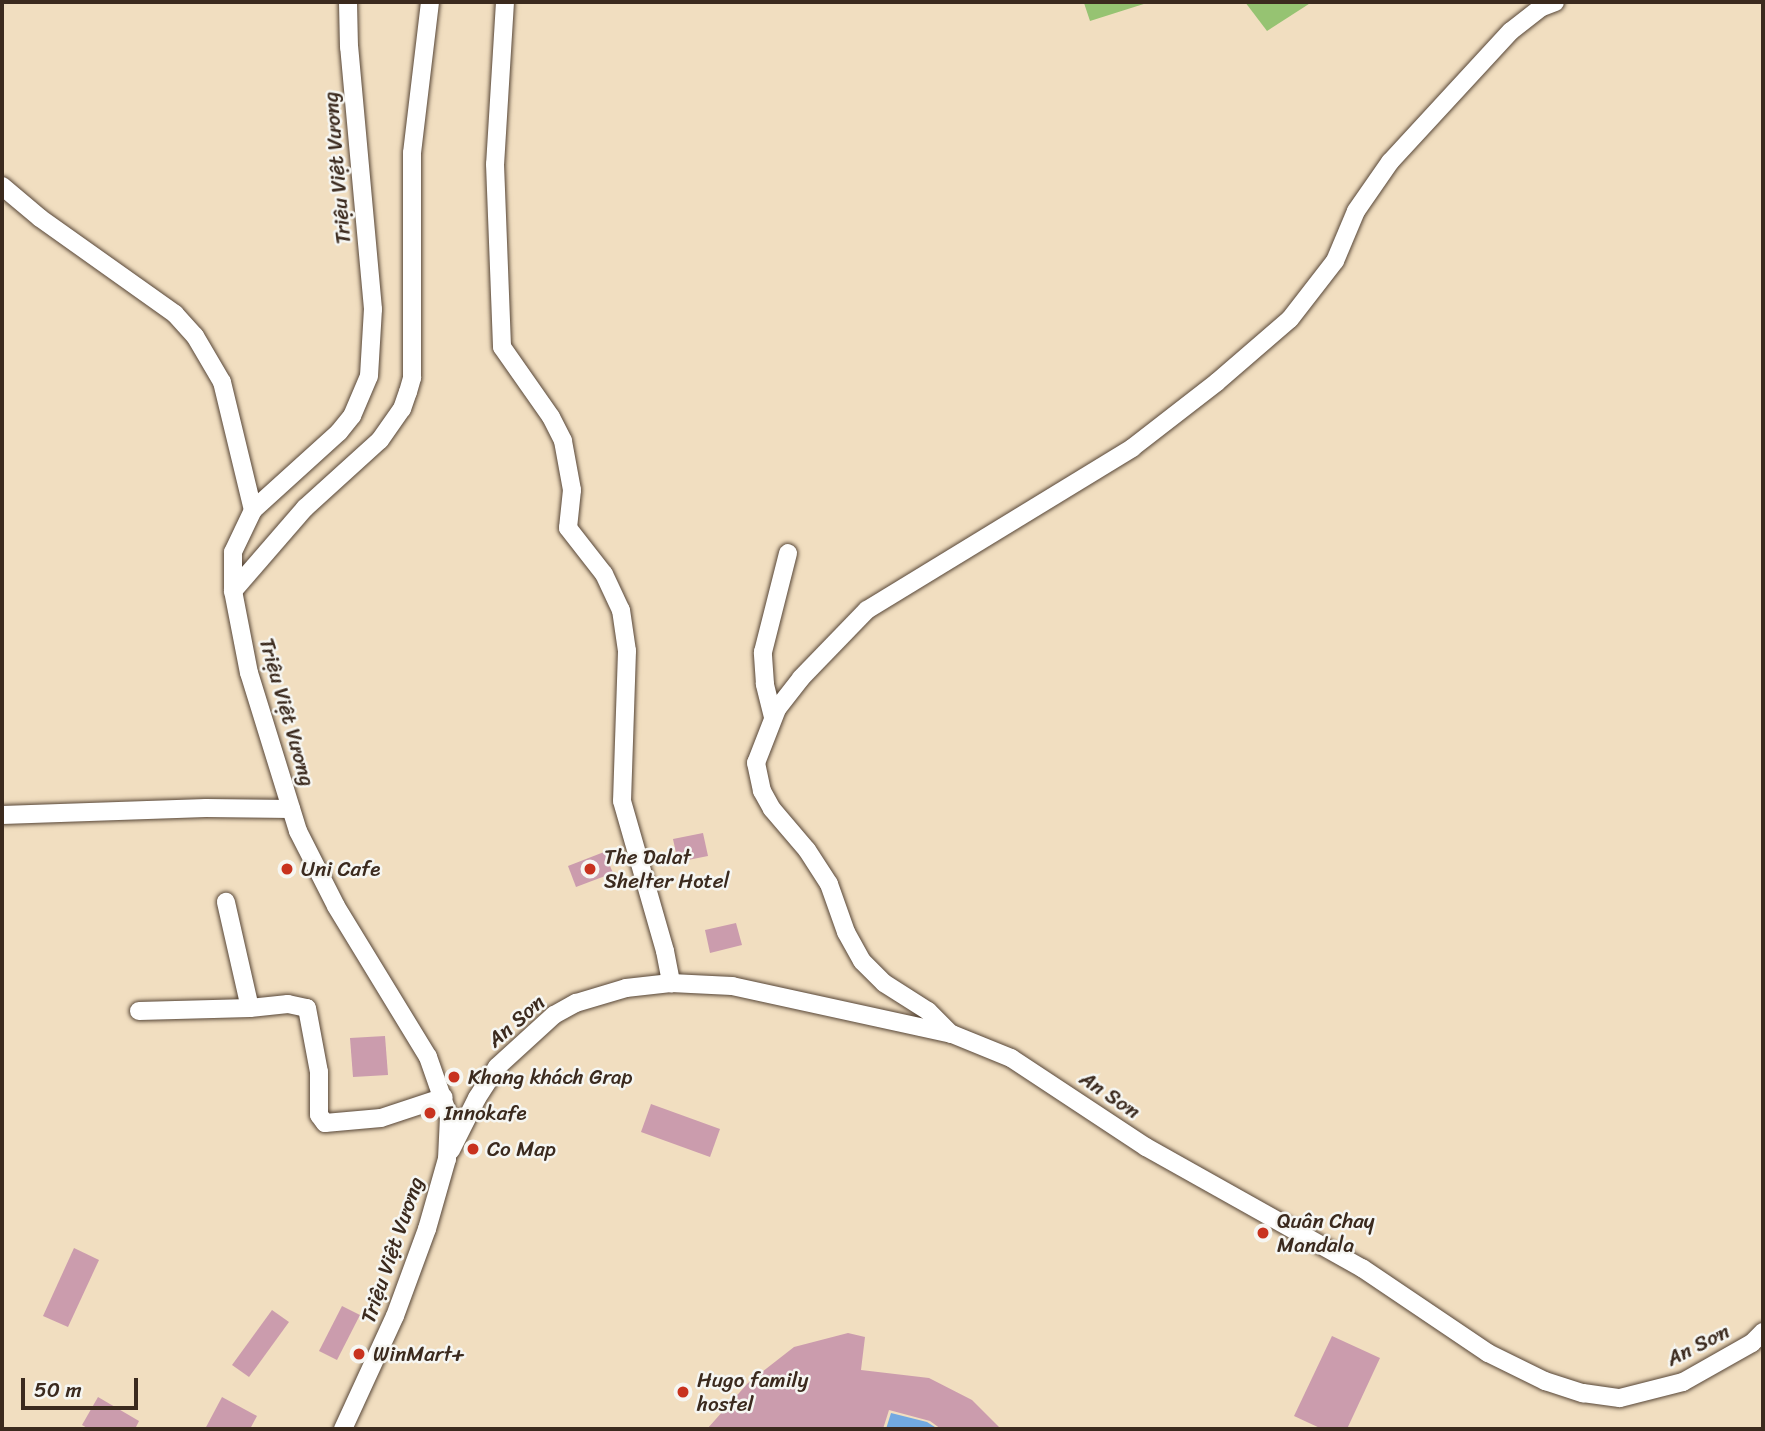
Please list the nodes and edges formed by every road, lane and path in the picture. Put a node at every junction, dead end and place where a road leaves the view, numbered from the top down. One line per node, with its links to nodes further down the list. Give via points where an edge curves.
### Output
1 (348, 2): 6 (street, Triệu Việt Vương, via 373,299 369,376 358,405 339,432)
2 (430, 2): 8 (street, via 412,153 412,378 408,392 380,440 305,508)
3 (505, 2): 13 (street, via 495,164 502,347 563,441 572,490 568,528 604,575 621,610 627,651 622,802)
4 (1555, 2): 9 (street, via 1511,32 1391,162 1356,211 1335,261 1290,319 1132,448 867,610 801,678)
5 (2, 186): 6 (street, via 165,306 195,336 222,382)
6 (253, 510): 8 (street, Triệu Việt Vương, via 233,552)
7 (788, 553): 9 (street, via 763,652)
8 (233, 591): 10 (street, Triệu Việt Vương, via 249,673)
9 (773, 717): 16 (street, via 756,762 758,782 767,800 829,884 862,961)
10 (291, 809): 11 (street); 17 (street, Triệu Việt Vương, via 335,906 428,1057)
11 (2, 816)
12 (226, 902): 14 (street)
13 (671, 983): 16 (street, An Sơn, via 732,986); 18 (street, An Sơn, via 599,995 554,1015 497,1067)
14 (250, 1008): 15 (street); 17 (street, via 307,1007 319,1072 319,1115 325,1124 381,1118)
15 (139, 1011)
16 (951, 1034): 19 (street, An Sơn, via 1011,1058 1146,1147 1362,1268 1488,1353 1545,1381 1620,1398 1683,1382)
17 (444, 1097): 18 (street, Triệu Việt Vương, via 449,1117)
18 (447, 1159): 20 (street, Triệu Việt Vương, via 410,1280)
19 (1763, 1332)
20 (343, 1429)

